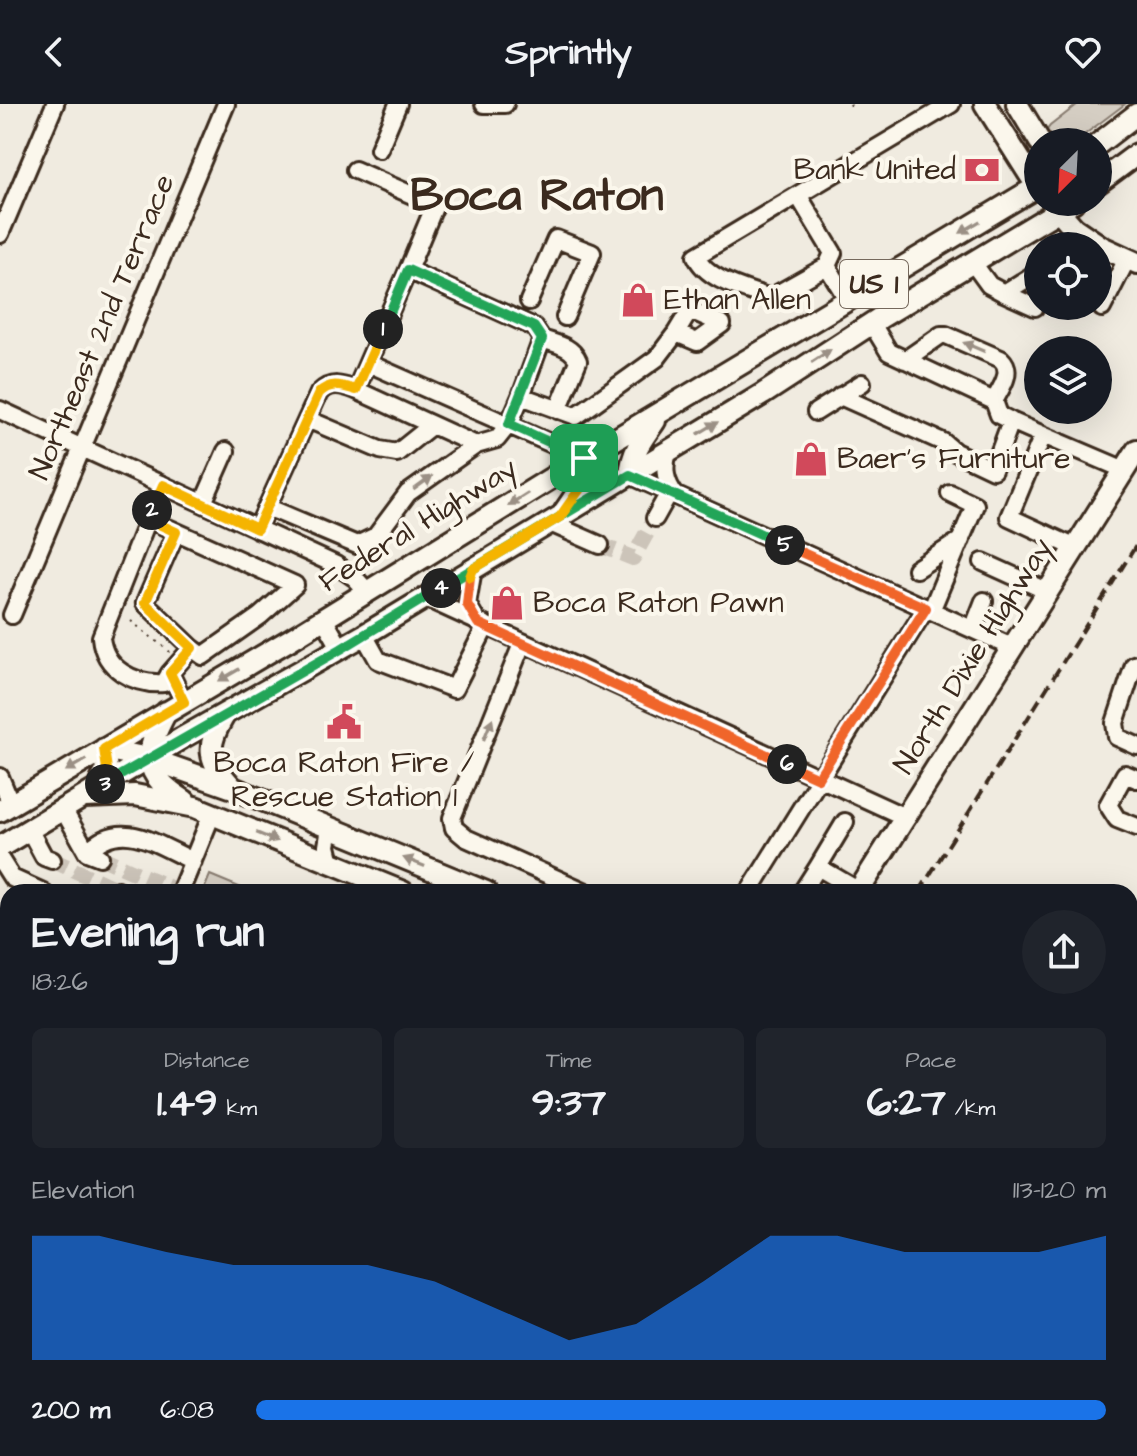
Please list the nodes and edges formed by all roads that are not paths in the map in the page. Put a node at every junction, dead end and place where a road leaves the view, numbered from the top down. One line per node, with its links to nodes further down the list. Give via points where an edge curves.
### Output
1 (55, 104): 21 (street)
2 (226, 104): 53 (street, Northeast 2nd Terrace)
3 (398, 104): 12 (street)
4 (484, 104): 5 (street)
5 (505, 104)
6 (951, 104): 17 (street)
7 (985, 104): 14 (main road)
8 (1017, 104): 10 (main road)
9 (1137, 114): 11 (main road)
10 (1032, 128)
11 (1112, 133)
12 (379, 149)
13 (1137, 154): 16 (main road)
14 (1024, 165)
15 (355, 170): 25 (street, via 435,205)
16 (1112, 173)
17 (798, 195): 24 (street, via 833,253); 24 (street, via 696,256 701,268 716,277 770,298)
18 (1024, 195): 29 (main road, Federal Highway / US 1, one-way to 29)
19 (1043, 216): 23 (main road, US 1)
20 (1068, 216): 22 (main road, via 1074,228)
21 (0, 234)
22 (1132, 261): 27 (street)
23 (973, 263): 28 (street, via 989,285); 33 (main road, US 1)
24 (827, 266): 29 (street)
25 (408, 270): 35 (street, via 534,327); 37 (street)
26 (1024, 281): 28 (street)
27 (1112, 286)
28 (1004, 293): 31 (street)
29 (848, 300): 45 (main road, Federal Highway / US 1)
30 (529, 301): 32 (street, via 556,239 592,253)
31 (1024, 302)
32 (565, 317)
33 (872, 324): 36 (street, via 889,352); 56 (main road, US 1, one-way to 33)
34 (676, 333): 44 (street, via 657,358 576,416)
35 (542, 339): 40 (street); 44 (street, via 566,347 578,361)
36 (905, 360): 42 (street); 42 (street, one-way to 36, via 1008,372 1001,359 941,335)
37 (370, 364): 39 (street); 49 (street)
38 (862, 383): 41 (street)
39 (356, 390): 47 (street, via 326,386); 50 (street)
40 (521, 396): 44 (street); 49 (street)
41 (840, 396): 46 (street); 48 (street, via 993,470)
42 (994, 401): 48 (street, via 999,415)
43 (0, 410): 53 (street)
44 (558, 410)
45 (662, 411): 57 (main road, Federal Highway / US 1); 59 (main road, via 638,445)
46 (816, 412)
47 (307, 419): 50 (street, via 397,453); 64 (street)
48 (1011, 421): 51 (street)
49 (509, 424): 52 (street, via 497,439); 57 (street)
50 (432, 425): 52 (street)
51 (1043, 435): 58 (street); 74 (street, via 1009,517)
52 (476, 445): 68 (street, one-way to 52, via 357,545 376,536 408,493)
53 (83, 447): 60 (street); 83 (street, Northeast 2nd Terrace)
54 (1137, 450): 58 (main road, North Dixie Highway)
55 (226, 451): 63 (street)
56 (668, 452): 59 (main road, US 1); 62 (street, via 665,475)
57 (584, 458): 67 (main road, via 584,483); 78 (main road, Federal Highway / US 1, one-way to 78)
58 (1125, 470): 74 (main road, North Dixie Highway)
59 (630, 475): 62 (street); 67 (main road, US 1)
60 (163, 485): 63 (street); 66 (street)
61 (950, 493): 71 (street, via 975,505)
62 (672, 494): 65 (street); 82 (street)
63 (203, 503): 69 (street)
64 (267, 507): 68 (street); 69 (street)
65 (655, 518)
66 (148, 519): 70 (street); 91 (street, via 101,637 102,651 111,665 151,684 164,683)
67 (555, 520): 73 (street); 76 (main road, US 1)
68 (301, 521): 72 (street)
69 (257, 529): 72 (street)
70 (176, 532): 91 (street, via 145,603); 91 (street, via 295,585 203,656)
71 (961, 540): 77 (street); 82 (street)
72 (290, 544): 78 (street, via 336,565)
73 (600, 545)
74 (1076, 548): 79 (main road, North Dixie Highway)
75 (983, 562): 79 (street)
76 (473, 569): 80 (main road, US 1); 85 (street, via 467,604)
77 (916, 569)
78 (368, 592): 84 (main road, Federal Highway / US 1)
79 (1049, 592): 89 (main road, North Dixie Highway)
80 (426, 598): 85 (street); 87 (main road, US 1)
81 (984, 601): 86 (street)
82 (928, 609): 86 (street); 99 (street)
83 (12, 615)
84 (324, 619): 90 (street); 93 (main road, Federal Highway / US 1, one-way to 93)
85 (482, 624): 87 (street, via 454,689 378,660); 88 (street)
86 (973, 629): 89 (street)
87 (364, 635): 90 (main road, US 1)
88 (522, 644): 99 (street); 121 (street, one-way to 88, via 466,838 454,828 452,818)
89 (1014, 648): 106 (main road, North Dixie Highway)
90 (341, 649): 94 (main road, US 1)
91 (181, 661): 93 (street)
92 (1137, 664): 95 (street, via 1115,723 1117,737)
93 (175, 707): 96 (main road, Federal Highway / US 1); 97 (main road, via 152,740)
94 (225, 714): 97 (main road, US 1); 101 (main road, via 212,754 217,771)
95 (1137, 746)
96 (104, 749): 97 (main road); 102 (main road, via 107,769); 103 (main road, Federal Highway / US 1, one-way to 103)
97 (148, 758): 101 (main road); 102 (main road, US 1); 105 (main road, via 174,794)
98 (0, 777): 103 (street)
99 (818, 778): 106 (street); 122 (street)
100 (1137, 779): 108 (street, via 1125,774 1108,805 1117,819)
101 (233, 788): 109 (main road)
102 (90, 792): 104 (main road, US 1); 105 (main road, via 135,795)
103 (6, 808)
104 (63, 809): 110 (main road, US 1); 114 (street, via 93,854 103,838 125,833)
105 (203, 811): 114 (street); 115 (main road, one-way to 115)
106 (907, 818): 125 (main road, North Dixie Highway)
107 (845, 822): 116 (street)
108 (1137, 827)
109 (330, 828): 115 (street); 120 (main road, one-way to 109)
110 (29, 829): 111 (main road, US 1); 113 (street, via 44,857)
111 (0, 847)
112 (0, 859): 117 (street, via 12,878)
113 (52, 860)
114 (193, 861): 118 (street)
115 (331, 863): 119 (main road)
116 (818, 867): 123 (street); 124 (street)
117 (25, 884)
118 (180, 884)
119 (383, 884)
120 (466, 884)
121 (568, 884)
122 (754, 884)
123 (807, 884)
124 (847, 884)
125 (864, 884)

